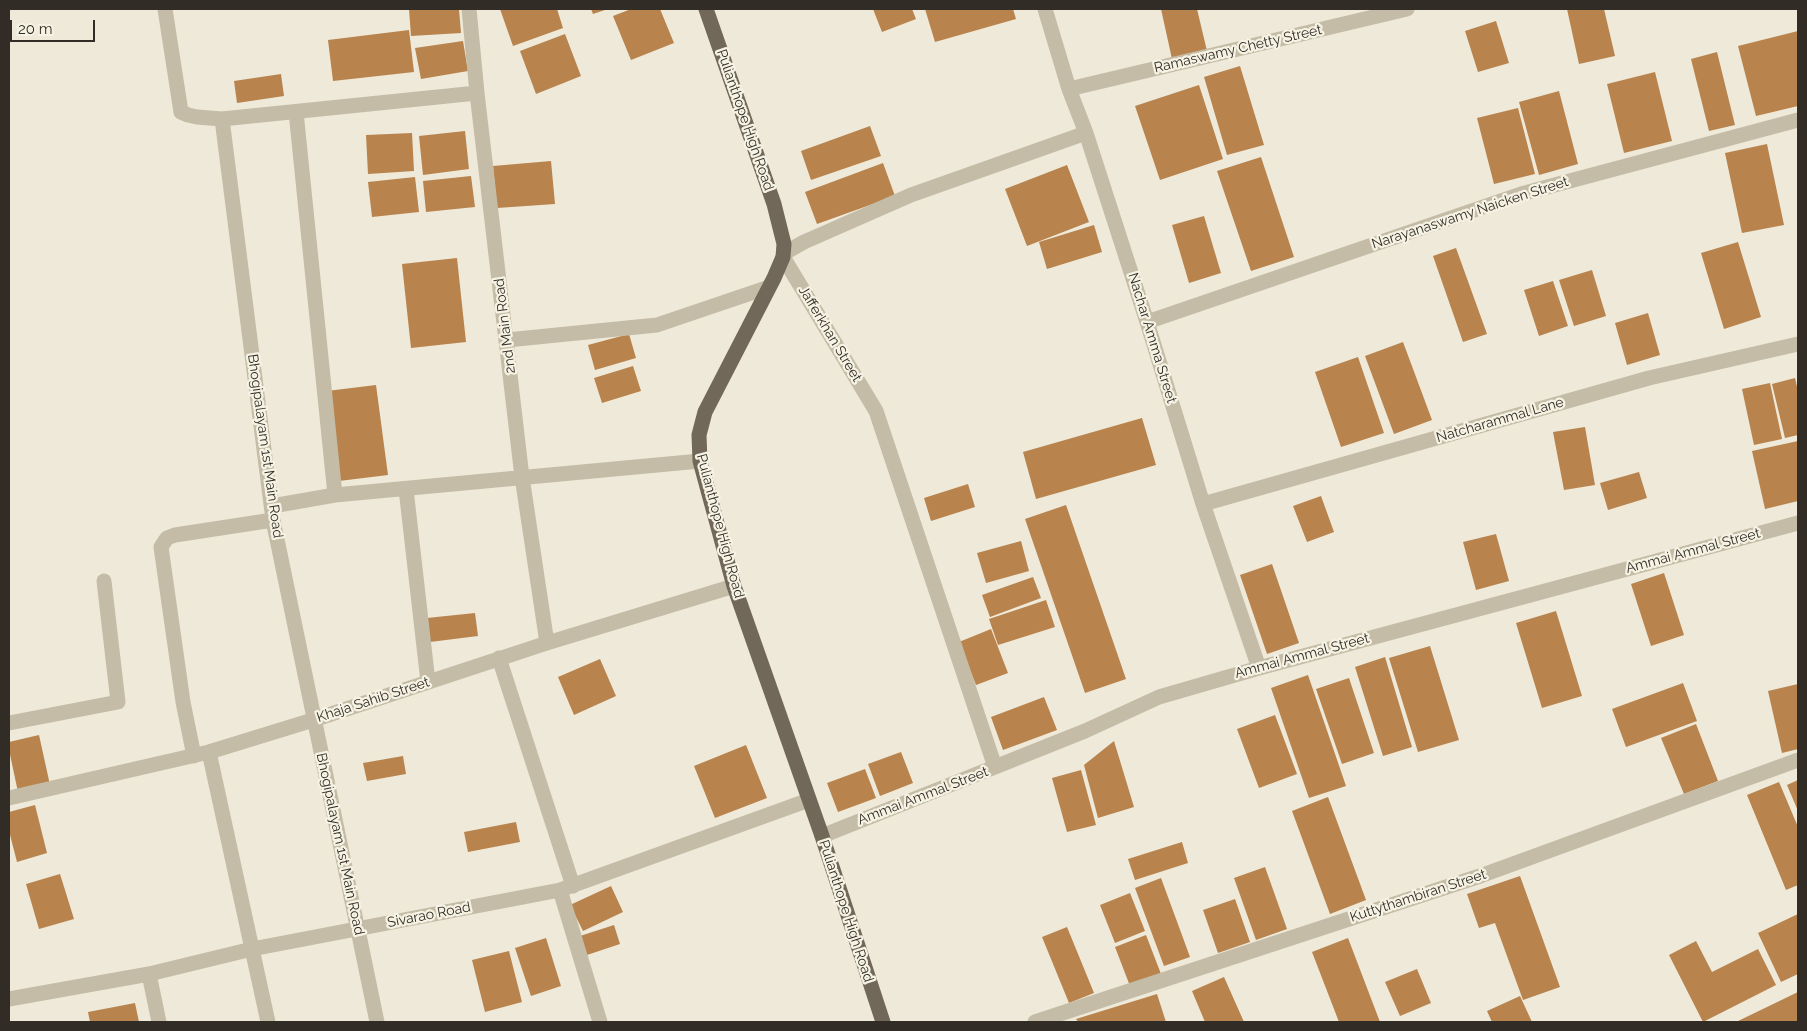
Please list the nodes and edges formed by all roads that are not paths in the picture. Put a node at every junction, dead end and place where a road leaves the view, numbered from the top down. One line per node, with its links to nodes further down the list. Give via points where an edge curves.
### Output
1 (165, 9): 9 (street, via 182,112)
2 (470, 9): 7 (street, 2nd Main Road)
3 (706, 9): 12 (main road, Pulianthope High Road, via 774,204 784,244)
4 (1044, 9): 6 (street, Nachar Amma Street)
5 (1407, 9): 6 (street, Ramaswamy Chetty Street)
6 (1069, 89): 11 (street, Nachar Amma Street)
7 (477, 93): 8 (street); 15 (street, 2nd Main Road)
8 (296, 112): 9 (street); 20 (street)
9 (222, 119): 22 (street, Bhogipalayam 1st Main Road)
10 (1798, 120): 14 (street, Narayanaswamy Naicken Street, via 1521,194)
11 (1086, 133): 12 (street, via 912,195 804,242); 14 (street, Nachar Amma Street)
12 (783, 257): 13 (main road, Pulianthope High Road); 35 (street, Jafferkhan Street, via 876,411)
13 (769, 287): 15 (street, via 658,325); 17 (main road, Pulianthope High Road, via 705,412 699,435)
14 (1147, 322): 21 (street, Nachar Amma Street)
15 (507, 340): 18 (street, 2nd Main Road)
16 (1798, 344): 21 (street, Natcharammal Lane, via 1649,378)
17 (700, 461): 18 (street); 25 (main road, Pulianthope High Road)
18 (522, 477): 19 (street); 26 (street, 2nd Main Road)
19 (406, 489): 20 (street); 29 (street)
20 (335, 495): 22 (street)
21 (1203, 504): 28 (street, Nachar Amma Street)
22 (272, 513): 30 (street, Bhogipalayam 1st Main Road); 33 (street, via 175,535 167,538 161,547)
23 (1798, 523): 28 (street, Ammai Ammal Street)
24 (104, 581): 31 (street, via 118,702)
25 (734, 586): 26 (street, Khaja Sahib Street); 37 (main road, Pulianthope High Road)
26 (547, 643): 27 (street, Khaja Sahib Street)
27 (499, 658): 29 (street, Khaja Sahib Street); 39 (street)
28 (1258, 668): 35 (street, Ammai Ammal Street, via 1159,697)
29 (428, 682): 30 (street, Khaja Sahib Street)
30 (314, 720): 32 (street, Khaja Sahib Street); 40 (street, Bhogipalayam 1st Main Road)
31 (9, 723)
32 (209, 752): 33 (street, Khaja Sahib Street); 41 (street)
33 (194, 756): 36 (street, Khaja Sahib Street)
34 (1798, 760): 49 (street, Kuttythambiran Street, via 1480,876)
35 (995, 767): 38 (street, Ammai Ammal Street)
36 (9, 798)
37 (809, 800): 38 (main road, Pulianthope High Road); 39 (street, Sivarao Road)
38 (822, 836): 48 (main road, Pulianthope High Road)
39 (567, 888): 40 (street, Sivarao Road); 47 (street)
40 (358, 929): 41 (street, Sivarao Road); 46 (street, Bhogipalayam 1st Main Road)
41 (252, 949): 42 (street, Sivarao Road); 45 (street)
42 (149, 974): 43 (street, Sivarao Road); 44 (street)
43 (9, 999)
44 (159, 1022)
45 (268, 1022)
46 (377, 1022)
47 (600, 1022)
48 (883, 1022)
49 (1035, 1022)

